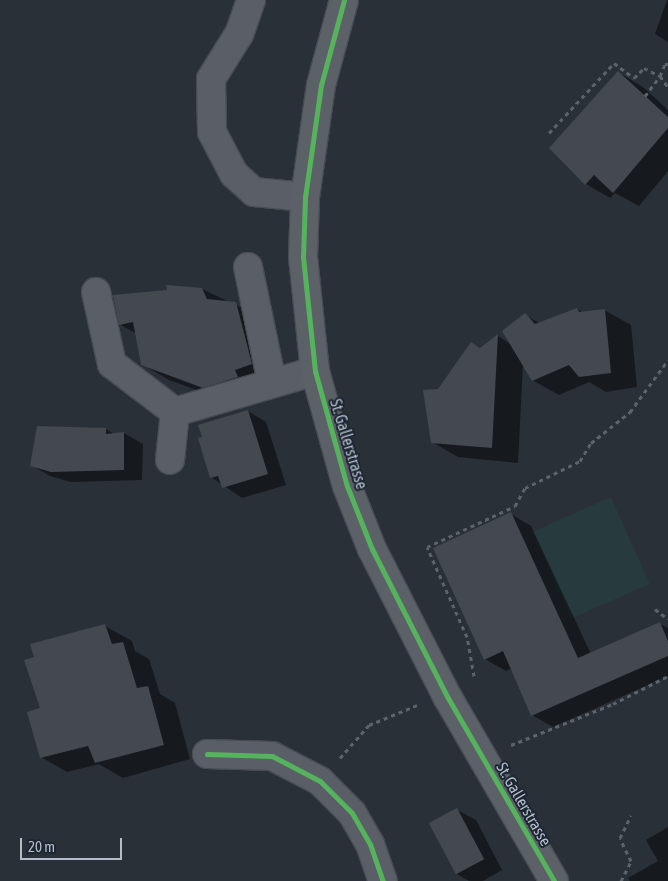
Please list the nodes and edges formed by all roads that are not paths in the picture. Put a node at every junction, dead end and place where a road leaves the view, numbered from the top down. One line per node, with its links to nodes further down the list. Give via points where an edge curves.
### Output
1 (251, 0): 3 (street, via 239,34 211,79 212,132 234,174 254,192)
2 (344, 0): 3 (main road, St. Gallerstrasse, via 321,85)
3 (305, 197): 6 (main road, St. Gallerstrasse, via 303,257)
4 (248, 267): 7 (street)
5 (96, 292): 8 (street, via 112,364)
6 (315, 371): 7 (street); 12 (main road, St. Gallerstrasse, via 347,486 372,549 448,698)
7 (272, 383): 8 (street)
8 (176, 412): 9 (street)
9 (170, 460)
10 (207, 754): 11 (street, via 272,756 320,782 352,813 370,844)
11 (383, 881)
12 (554, 881)

